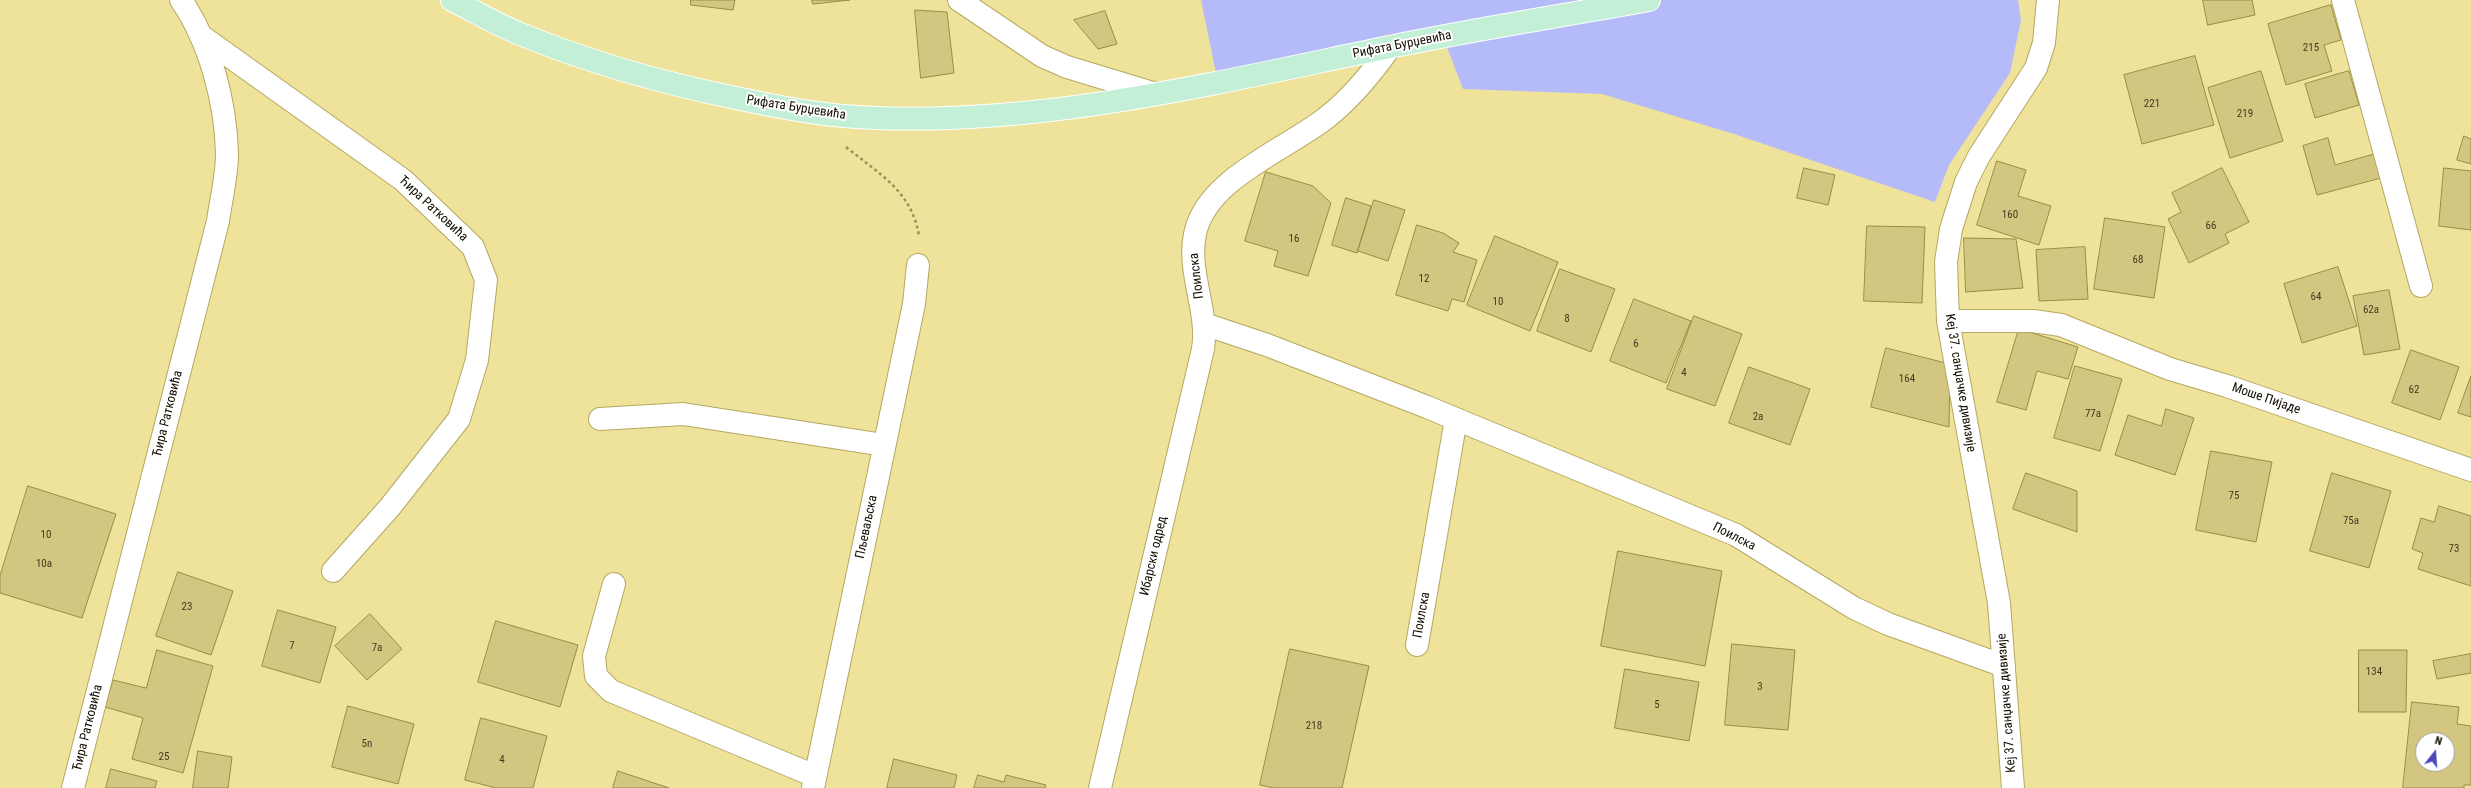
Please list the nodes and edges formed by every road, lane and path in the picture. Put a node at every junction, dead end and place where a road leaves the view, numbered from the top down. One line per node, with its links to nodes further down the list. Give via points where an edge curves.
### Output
1 (181, 0): 7 (street, Ћира Ратковића)
2 (452, 0): 10 (main road, Рифата Бурџевића, via 515,32 587,60 696,90)
3 (959, 0): 9 (street, Рифата Бурџевића, via 1042,56 1068,67)
4 (1649, 0): 8 (main road, Рифата Бурџевића)
5 (2048, 0): 13 (street, Кеј 37. санџачке дивизије, via 2044,43 2036,68 1979,156 1958,204 1946,262)
6 (2342, 0): 12 (street)
7 (204, 38): 19 (street, Ћира Ратковића, via 403,180 473,247 486,280 477,360 459,419 390,507); 24 (street, Ћира Ратковића, via 222,108 227,155 218,221)
8 (1391, 46): 9 (main road, Рифата Бурџевића); 14 (street, Поилска, via 1367,79 1339,108 1225,186 1205,210 1195,233 1193,257)
9 (1156, 94): 10 (main road, Рифата Бурџевића, via 1064,109 975,117 874,118)
10 (817, 114): 11 (path, via 835,138 899,190 909,203 916,220 919,239)
11 (918, 265): 17 (street, Пљеваљска, via 914,304)
12 (2421, 286)
13 (1948, 321): 18 (street, Моше Пијаде, via 2033,321 2061,325 2170,369 2227,386); 22 (street, Кеј 37. санџачке дивизије, via 1994,572)
14 (1204, 324): 16 (street, Поилска, via 1294,355); 25 (street, Ибарски одред, via 1205,335 1199,363)
15 (600, 419): 17 (street, via 683,414)
16 (1456, 419): 21 (street, Поилска); 22 (street, Поилска, via 1736,535 1854,608 1888,624)
17 (884, 445): 23 (street, Пљеваљска)
18 (2471, 470)
19 (334, 571)
20 (614, 584): 23 (street, via 594,656 596,676 611,691)
21 (1417, 645)
22 (2004, 666): 26 (street, Кеј 37. санџачке дивизије)
23 (814, 782)
24 (73, 788)
25 (1100, 788)
26 (2013, 788)

